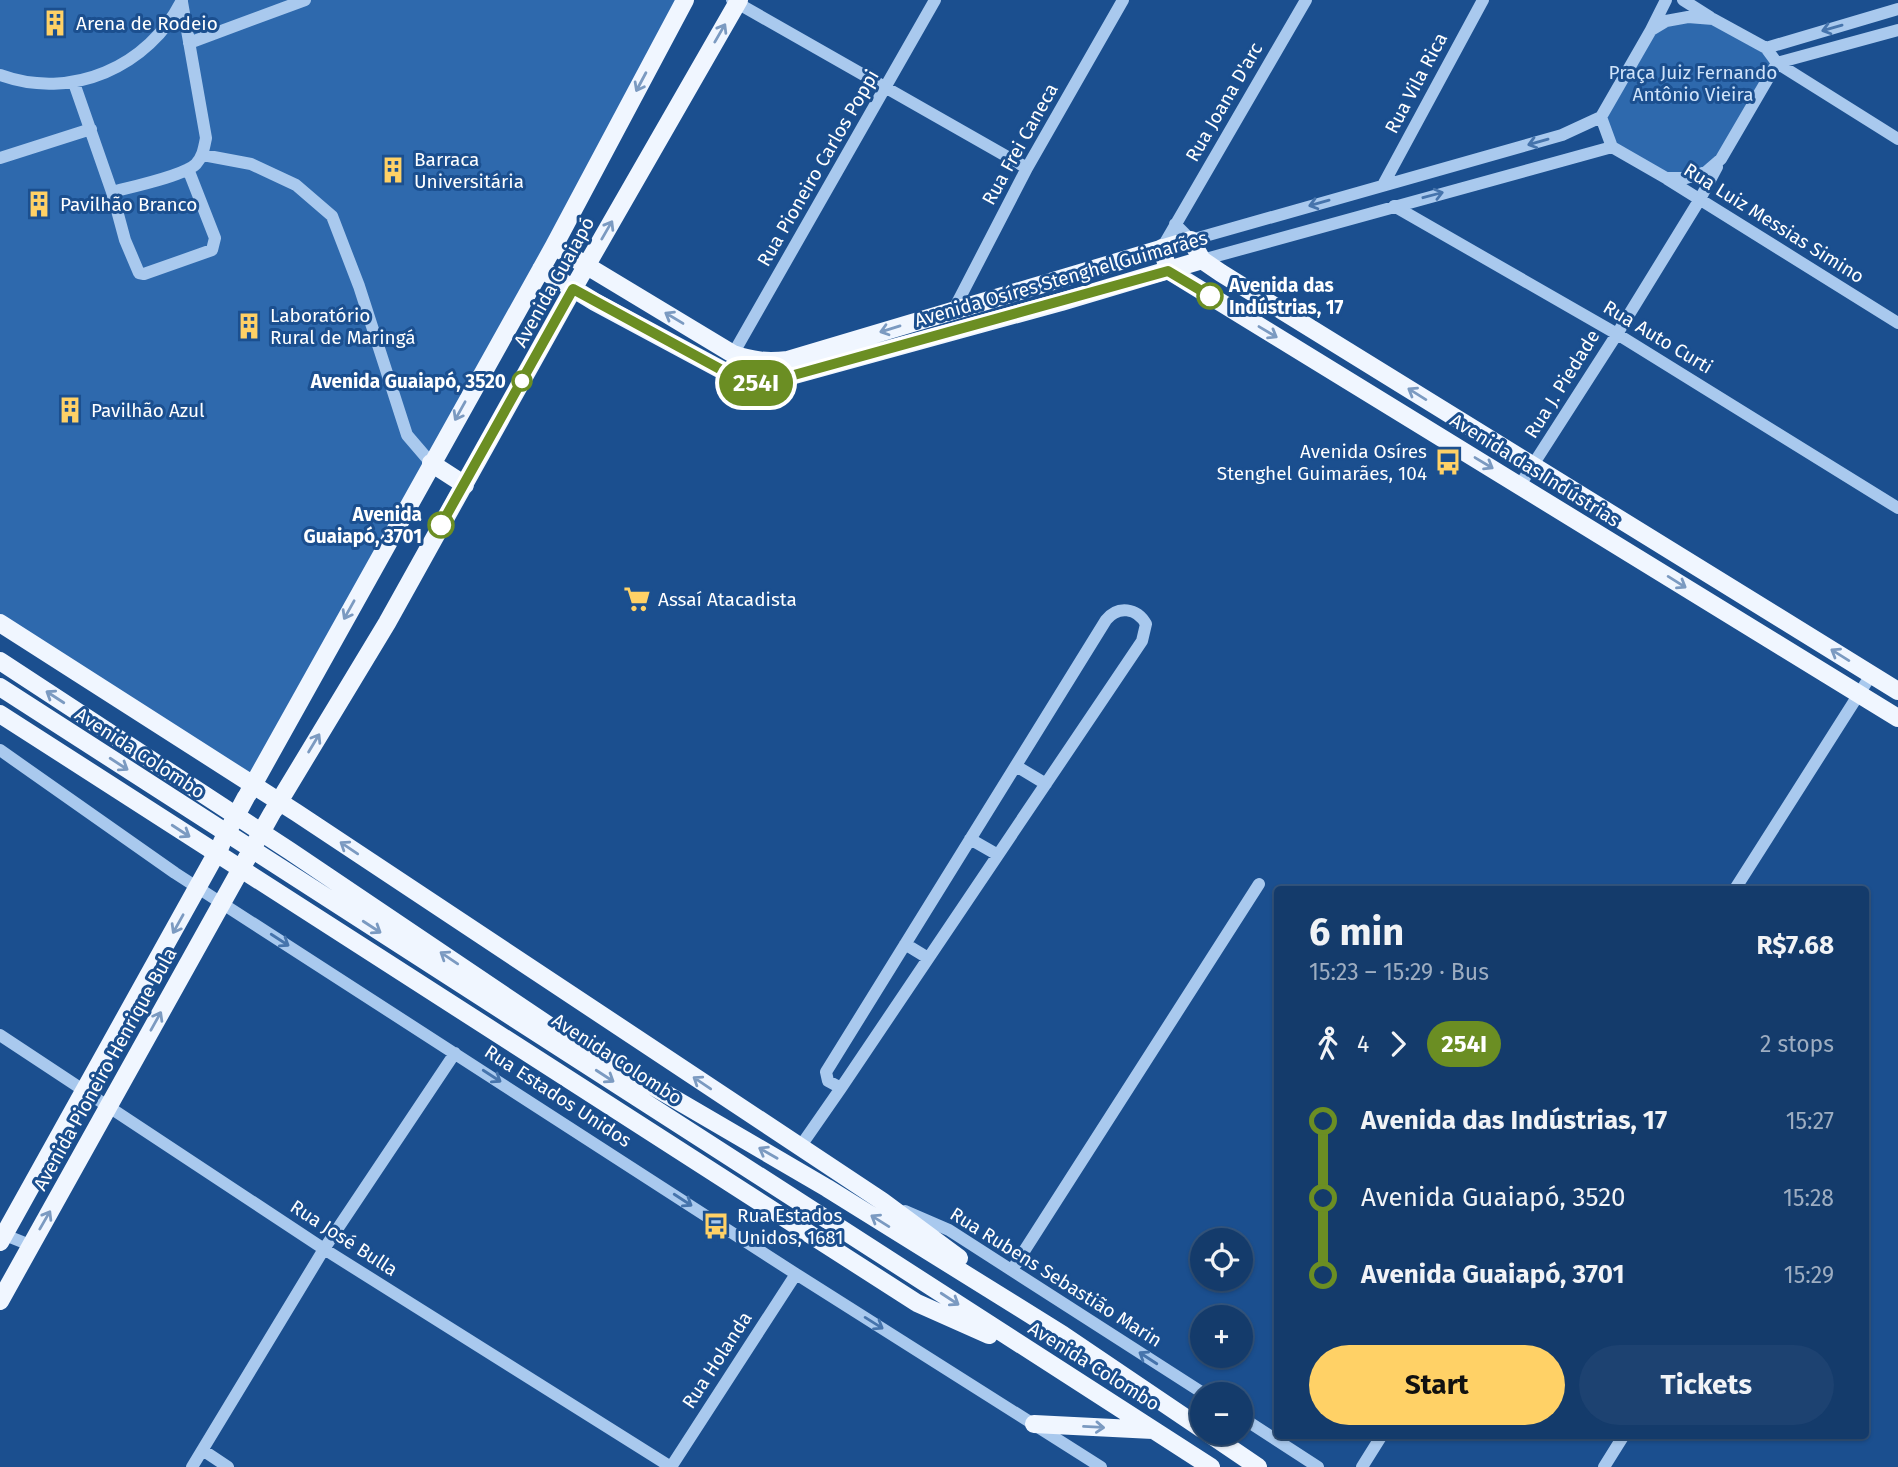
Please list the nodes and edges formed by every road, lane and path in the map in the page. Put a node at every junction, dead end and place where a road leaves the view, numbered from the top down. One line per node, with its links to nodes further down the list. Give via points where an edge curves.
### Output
1 (305, 0): 15 (street)
2 (685, 0): 37 (main road, Avenida Guaiapó, one-way to 37)
3 (935, 0): 20 (street, Rua Pioneiro Carlos Poppi)
4 (1123, 0): 28 (street, Rua Frei Caneca)
5 (1306, 0): 35 (street, Rua Joana D'arc)
6 (1483, 0): 31 (street, Rua Vila Rica)
7 (1666, 0): 13 (street)
8 (1683, 0): 12 (street)
9 (182, 1): 15 (street); 19 (street, via 157,39 136,57)
10 (736, 1): 20 (street); 40 (main road, Avenida Guaiapó, one-way to 10)
11 (1898, 9): 16 (street, one-way to 16)
12 (1713, 19): 13 (street, via 1688,17 1666,21); 16 (street)
13 (1651, 30): 21 (street)
14 (1898, 30): 17 (street)
15 (189, 43): 25 (street, via 206,138)
16 (1766, 48): 17 (street)
17 (1777, 63): 23 (street); 27 (street)
18 (0, 75): 19 (street, via 50,85)
19 (74, 83): 22 (street)
20 (887, 87): 28 (street); 47 (street, Rua Pioneiro Carlos Poppi)
21 (1601, 117): 24 (street); 31 (street, Avenida Osíres Stenghel Guimarães, one-way to 31, via 1562,135)
22 (90, 129): 26 (street); 32 (street)
23 (1898, 139)
24 (1612, 147): 30 (street); 34 (street, Avenida Osíres Stenghel Guimarães, one-way to 24)
25 (203, 155): 29 (street); 48 (street, via 251,164 285,179 332,216 407,435)
26 (0, 158)
27 (1721, 159): 30 (street, via 1706,172); 33 (street, Rua J. Piedade)
28 (1027, 168): 44 (street, Rua Frei Caneca)
29 (188, 169): 32 (street); 32 (street, via 215,245 145,274 136,269)
30 (1665, 178): 33 (street, Rua Luiz Messias Simino)
31 (1383, 185): 36 (street, Avenida Osíres Stenghel Guimarães, one-way to 36)
32 (112, 192)
33 (1700, 199): 45 (street, Rua Luiz Messias Simino); 46 (street, Rua J. Piedade)
34 (1394, 206): 39 (street, Avenida Osíres Stenghel Guimarães); 46 (street, Rua Auto Curti)
35 (1175, 224): 36 (street); 38 (street, Rua Joana D'arc)
36 (1191, 240): 38 (main road, Avenida Osíres Stenghel Guimarães); 39 (main road, Avenida das Indústrias)
37 (554, 246): 40 (main road, Avenida Osíres Stenghel Guimarães); 41 (main road, Avenida Guaiapó)
38 (1162, 248): 42 (main road); 44 (main road, Avenida Osíres Stenghel Guimarães)
39 (1202, 260): 42 (main road, Avenida Osíres Stenghel Guimarães); 49 (main road, Avenida das Indústrias, one-way to 39)
40 (587, 265): 43 (main road, Avenida Guaiapó); 47 (main road, Avenida Osíres Stenghel Guimarães, one-way to 40)
41 (541, 269): 43 (main road, Avenida Osíres Stenghel Guimarães); 48 (main road, Avenida Guaiapó, one-way to 48)
42 (1168, 271): 43 (main road, Avenida Osíres Stenghel Guimarães, via 756,383 731,375); 51 (main road, Avenida das Indústrias, one-way to 51)
43 (573, 289): 50 (main road, Avenida Guaiapó)
44 (954, 309): 47 (main road, Avenida Osíres Stenghel Guimarães, one-way to 47, via 788,360 767,362)
45 (1898, 323)
46 (1617, 334): 49 (street, Rua J. Piedade); 52 (street, Rua Auto Curti)
47 (733, 354)
48 (431, 463): 50 (main road); 64 (main road, Avenida Guaiapó, one-way to 64)
49 (1534, 465): 51 (street, Rua J. Piedade); 55 (main road, Avenida das Indústrias, one-way to 49)
50 (465, 485): 65 (main road, Avenida Guaiapó, one-way to 50)
51 (1520, 485): 58 (main road, Avenida das Indústrias, one-way to 58)
52 (1898, 508)
53 (0, 623): 64 (main road)
54 (0, 661): 89 (main road, Avenida Colombo, one-way to 54, via 827,1188 548,1025)
55 (1871, 675): 57 (main road, Avenida das Indústrias); 58 (street)
56 (0, 687): 90 (main road, Avenida Colombo, one-way to 90)
57 (1898, 691)
58 (1858, 694): 60 (main road, Avenida das Indústrias); 71 (street)
59 (0, 714): 67 (main road, one-way to 67)
60 (1898, 718)
61 (0, 750): 72 (street, Rua Estados Unidos)
62 (1016, 766): 63 (street); 63 (street, via 1112,612 1129,609 1142,616 1146,624 1142,641); 66 (street)
63 (1046, 784): 68 (street)
64 (249, 791): 65 (main road); 67 (main road, Avenida Guaiapó, bridge)
65 (276, 807): 69 (main road, Avenida Guaiapó, bridge); 81 (main road, one-way to 65)
66 (970, 839): 68 (street); 74 (street)
67 (219, 848): 69 (main road); 72 (main road, Avenida Pioneiro Henrique Bula)
68 (998, 855): 75 (street)
69 (244, 864): 73 (main road, Avenida Pioneiro Henrique Bula); 90 (main road, via 917,1303)
70 (1259, 884): 86 (street)
71 (1737, 886)
72 (198, 887): 73 (street, Rua Estados Unidos); 79 (main road, Avenida Pioneiro Henrique Bula, one-way to 79)
73 (222, 903): 77 (street, Rua Estados Unidos, one-way to 77); 80 (main road, Avenida Pioneiro Henrique Bula, one-way to 73)
74 (905, 944): 75 (street); 78 (street, via 826,1072 828,1082)
75 (928, 958): 78 (street)
76 (0, 1035): 79 (street, Rua José Bulla)
77 (455, 1053): 85 (street); 87 (street, Rua Estados Unidos, one-way to 87)
78 (841, 1088): 81 (street)
79 (84, 1091): 80 (street, Rua José Bulla); 83 (main road, Avenida Pioneiro Henrique Bula)
80 (107, 1108): 84 (main road, Avenida Pioneiro Henrique Bula, one-way to 80); 85 (street, Rua José Bulla)
81 (800, 1147): 82 (main road)
82 (882, 1201): 86 (street, Rua Rubens Sebastião Marin, via 949,1230); 89 (main road)
83 (1, 1237): 84 (street)
84 (30, 1245): 88 (main road, Avenida Pioneiro Henrique Bula)
85 (324, 1249): 101 (street); 104 (street, Rua José Bulla)
86 (1012, 1270): 91 (street, Rua Rubens Sebastião Marin, one-way to 86)
87 (796, 1274): 93 (street, Rua Estados Unidos, one-way to 93); 104 (street, Rua Holanda)
88 (0, 1301)
89 (1063, 1335): 92 (main road, Avenida Colombo)
90 (1044, 1360): 95 (main road, Avenida Colombo)
91 (1190, 1385)
92 (1190, 1421)
93 (1034, 1424): 95 (main road, one-way to 95); 105 (street, Rua Estados Unidos)
94 (1253, 1425): 96 (street)
95 (1155, 1430): 106 (main road, Avenida Colombo)
96 (1274, 1438)
97 (1275, 1439): 108 (street)
98 (1380, 1439): 109 (street)
99 (1622, 1439): 110 (street)
100 (1226, 1445): 107 (main road)
101 (204, 1451): 102 (street); 103 (street)
102 (192, 1467)
103 (228, 1467)
104 (671, 1467)
105 (1101, 1467)
106 (1211, 1467)
107 (1258, 1467)
108 (1318, 1467)
109 (1362, 1467)
110 (1604, 1467)

